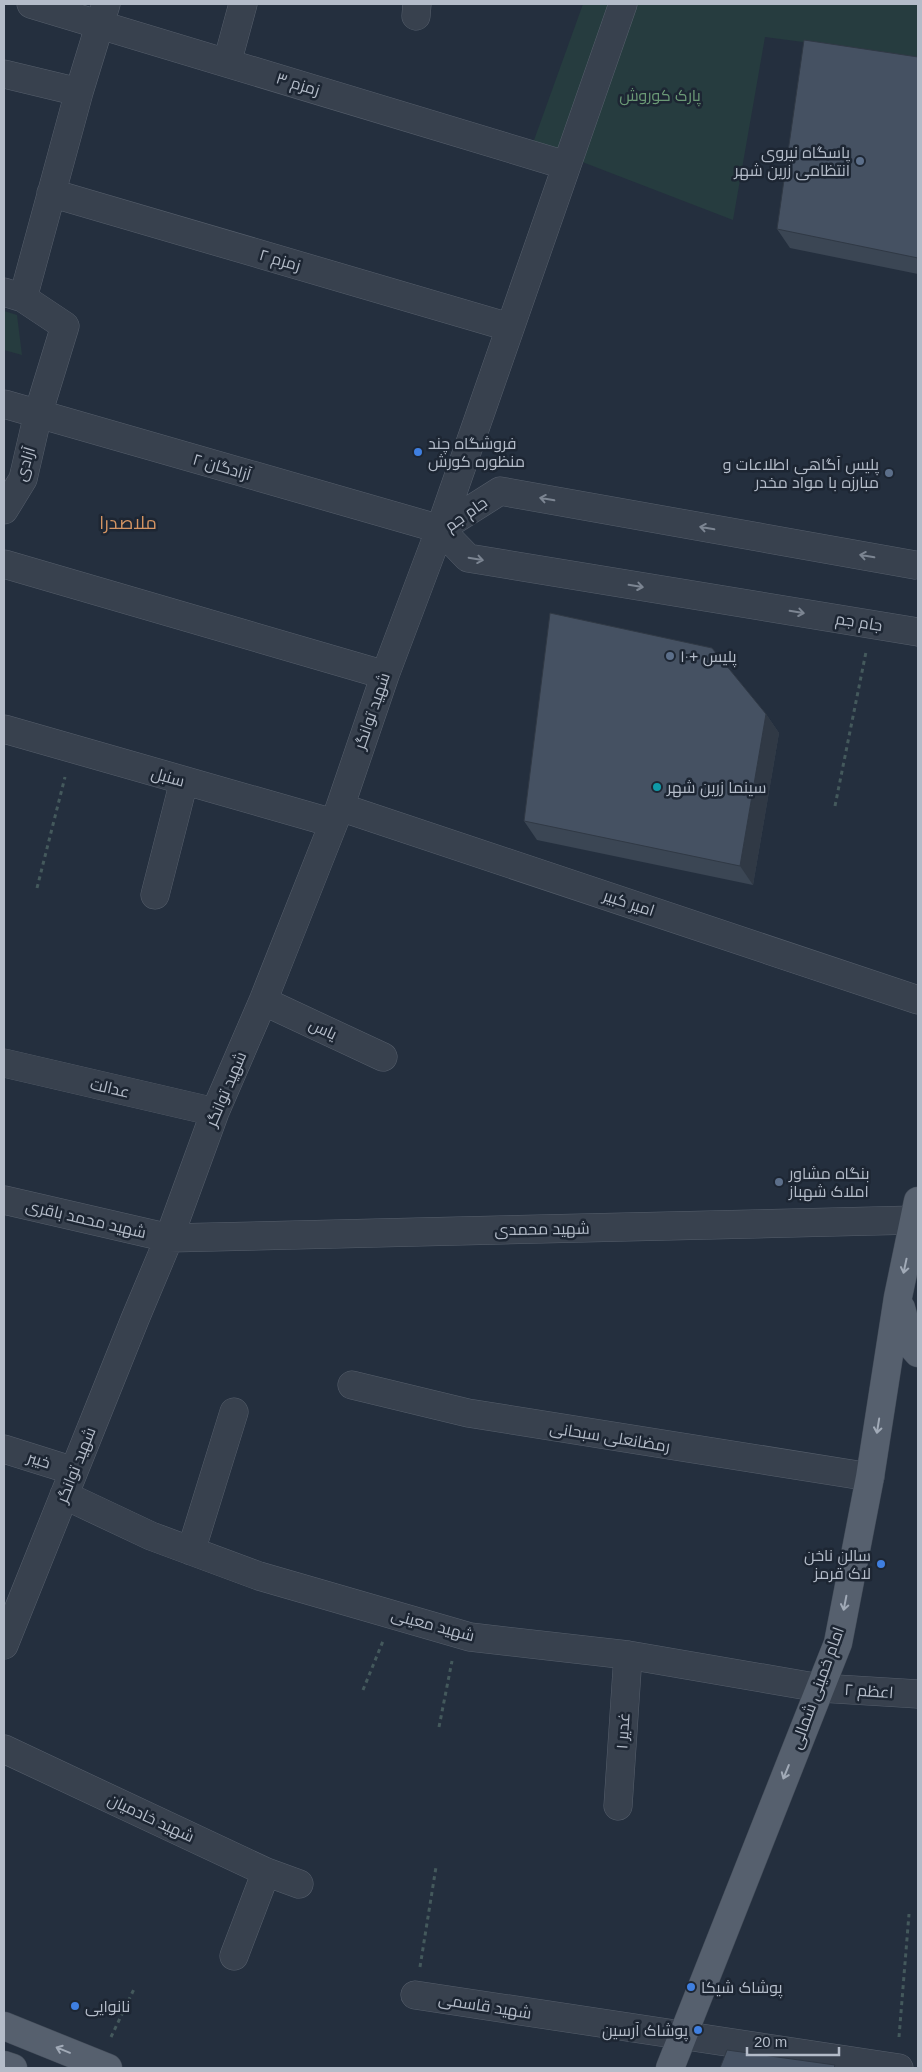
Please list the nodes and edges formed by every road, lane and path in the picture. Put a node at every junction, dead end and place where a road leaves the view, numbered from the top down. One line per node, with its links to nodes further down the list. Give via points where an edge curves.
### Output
1 (31, 4): 4 (street, زمزم ۳)
2 (243, 4): 5 (street)
3 (623, 4): 8 (street, شهید توانگر)
4 (104, 14): 5 (street, زمزم ۳); 7 (street)
5 (227, 62): 8 (street, زمزم ۳)
6 (4, 74): 7 (street)
7 (79, 92): 9 (street)
8 (565, 165): 11 (street, شهید توانگر)
9 (51, 193): 10 (street); 11 (street, زمزم ۲)
10 (14, 295): 13 (street, آزادی, via 65,326)
11 (510, 327): 15 (street, شهید توانگر)
12 (4, 404): 13 (street, آزادگان ۲)
13 (38, 414): 14 (street, آزادی, via 23,479); 15 (street, آزادگان ۲)
14 (4, 510)
15 (440, 529): 17 (street, جام جم, one-way to 15, via 500,491); 18 (street, جام جم, one-way to 18, via 468,558); 20 (street, شهید توانگر)
16 (4, 564): 20 (street)
17 (917, 565)
18 (872, 624): 19 (street, جام جم); 24 (path)
19 (918, 633)
20 (385, 675): 25 (street, شهید توانگر)
21 (4, 730): 22 (street, سنبل)
22 (72, 750): 23 (street, سنبل); 26 (path)
23 (184, 781): 25 (street, سنبل); 27 (street)
24 (835, 806)
25 (336, 815): 28 (street, امیر کبیر); 29 (street, شهید توانگر)
26 (37, 888)
27 (155, 895)
28 (918, 1000)
29 (263, 1001): 30 (street, یاس); 32 (street, شهید توانگر)
30 (383, 1057)
31 (4, 1063): 32 (street, عدالت)
32 (215, 1112): 35 (street, شهید توانگر)
33 (4, 1200): 35 (street, شهید محمد باقری)
34 (916, 1211): 35 (street, شهید محمدی); 36 (main road, امام خمینی شمالی, one-way to 36)
35 (169, 1238): 42 (street, شهید توانگر)
36 (898, 1297): 37 (main road, via 911,1345); 41 (main road, امام خمینی شمالی, one-way to 41)
37 (918, 1353)
38 (352, 1385): 41 (street, رمضانعلی سبحانی, via 477,1415)
39 (234, 1412): 43 (street)
40 (4, 1449): 42 (street, خیبر)
41 (870, 1477): 48 (main road, امام خمینی شمالی, one-way to 48, via 838,1642)
42 (69, 1483): 43 (street, شهید معینی, via 151,1536); 46 (street, شهید توانگر)
43 (191, 1551): 44 (street, شهید معینی, via 258,1576)
44 (394, 1615): 45 (street, شهید معینی); 49 (path)
45 (457, 1633): 47 (street, شهید معینی); 51 (path)
46 (4, 1645)
47 (628, 1656): 48 (street, شهید معینی); 53 (street, غدیر ۱)
48 (820, 1688): 50 (street, اعظم ۲); 62 (main road, امام خمینی شمالی, one-way to 62)
49 (363, 1690)
50 (918, 1694)
51 (439, 1727)
52 (4, 1749): 55 (street, شهید خادمیان)
53 (618, 1806)
54 (436, 1867): 60 (path, شهید قاسمی)
55 (266, 1872): 56 (street, شهید خادمیان); 58 (street)
56 (299, 1884)
57 (909, 1914): 67 (path)
58 (234, 1956)
59 (135, 1987): 64 (path)
60 (415, 1995): 62 (street, شهید قاسمی)
61 (4, 2026): 64 (main road, one-way to 61)
62 (682, 2037): 66 (main road, امام خمینی شمالی); 67 (street, شهید قاسمی)
63 (4, 2065): 65 (main road)
64 (103, 2066)
65 (13, 2068)
66 (670, 2068)
67 (898, 2068)

